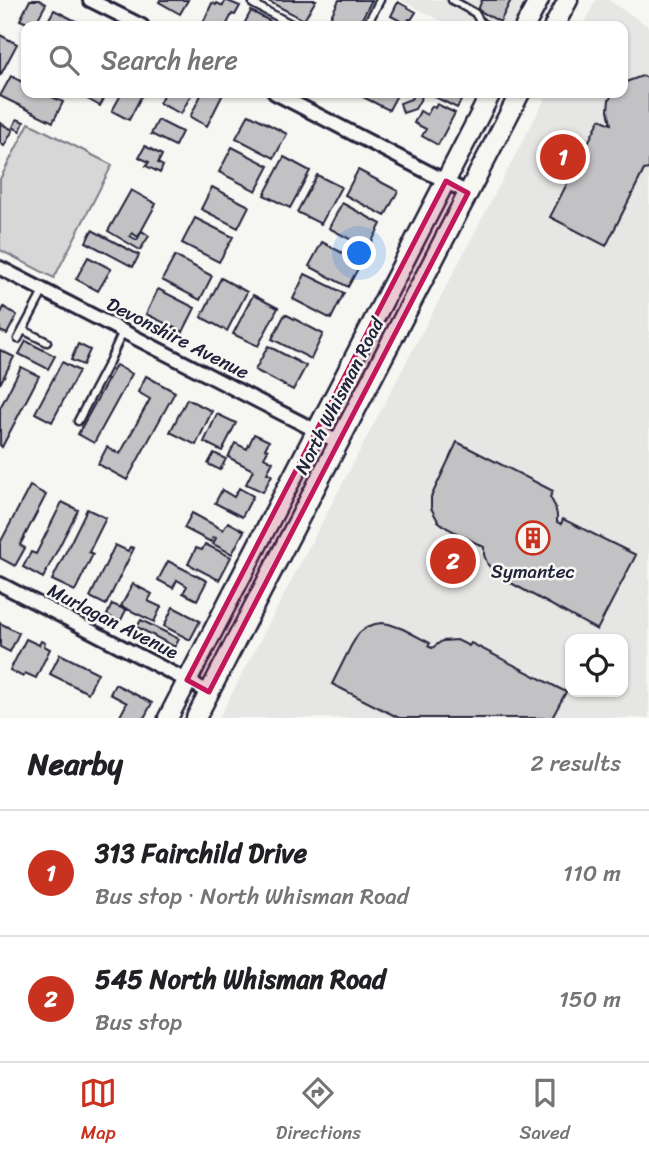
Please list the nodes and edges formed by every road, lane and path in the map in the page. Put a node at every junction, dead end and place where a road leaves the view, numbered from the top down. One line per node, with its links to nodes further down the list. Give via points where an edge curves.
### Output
1 (90, 0): 6 (street)
2 (380, 0): 10 (lane)
3 (452, 0): 11 (lane)
4 (539, 0): 12 (main road)
5 (568, 0): 13 (main road)
6 (109, 4): 8 (street)
7 (253, 4): 9 (lane)
8 (134, 21)
9 (285, 21)
10 (369, 21)
11 (480, 21)
12 (528, 21)
13 (557, 21)
14 (300, 98): 17 (street)
15 (488, 98): 17 (main road, North Whisman Road)
16 (517, 98): 18 (main road, North Whisman Road)
17 (446, 181): 18 (street); 20 (main road, North Whisman Road)
18 (468, 193): 21 (main road, North Whisman Road)
19 (0, 268): 22 (street, Devonshire Avenue)
20 (398, 273): 21 (main road); 28 (main road, North Whisman Road)
21 (420, 285): 29 (main road, North Whisman Road)
22 (44, 290): 23 (lane); 24 (street, Devonshire Avenue)
23 (23, 330): 25 (lane); 26 (lane)
24 (123, 331): 27 (lane); 28 (street, Devonshire Avenue)
25 (18, 339)
26 (47, 342)
27 (78, 421)
28 (316, 431): 29 (street, Devonshire Avenue); 31 (main road, North Whisman Road)
29 (338, 442): 32 (main road, North Whisman Road)
30 (0, 584): 31 (street, Murlagan Avenue)
31 (187, 680): 32 (street, Murlagan Avenue); 33 (main road, North Whisman Road)
32 (209, 692): 34 (main road, North Whisman Road)
33 (168, 718)
34 (196, 718)

